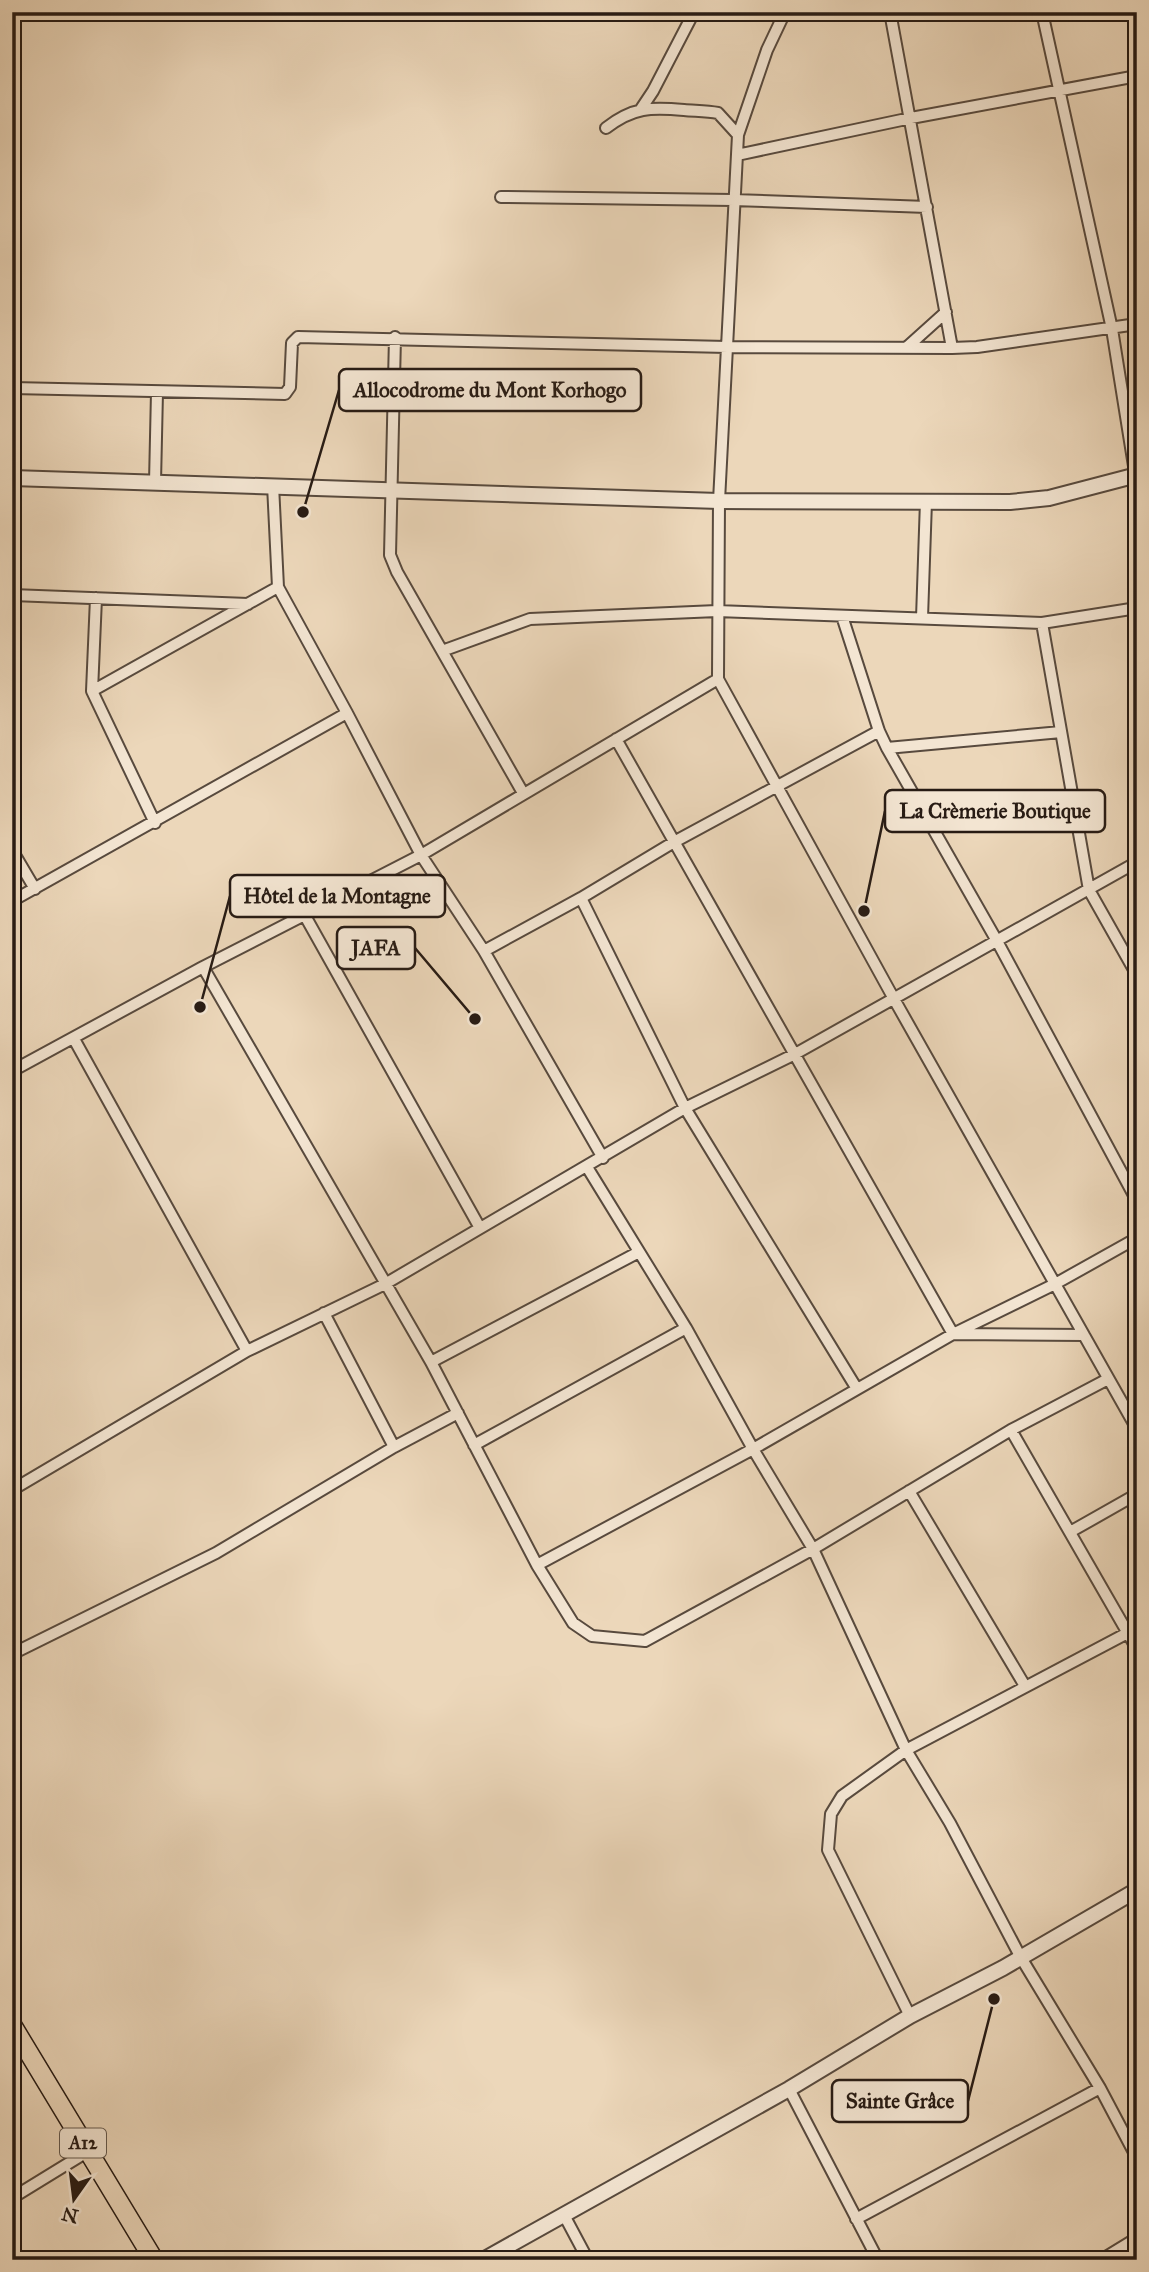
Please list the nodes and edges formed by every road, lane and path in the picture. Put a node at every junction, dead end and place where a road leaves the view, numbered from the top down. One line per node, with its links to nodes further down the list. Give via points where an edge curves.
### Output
1 (694, 12): 7 (street)
2 (785, 12): 10 (street)
3 (890, 12): 8 (street)
4 (1042, 12): 6 (street)
5 (1137, 76): 6 (street)
6 (1060, 91): 8 (street); 17 (street)
7 (641, 109): 9 (street); 10 (street, via 718,113)
8 (911, 118): 11 (street); 14 (street)
9 (606, 128)
10 (738, 135): 11 (street)
11 (737, 155): 13 (street)
12 (501, 197): 13 (street)
13 (733, 200): 14 (street); 19 (street)
14 (927, 207): 15 (street)
15 (946, 312): 20 (street); 21 (street)
16 (1137, 324): 17 (street)
17 (1111, 329): 21 (street); 25 (street)
18 (395, 337): 19 (street); 23 (street, via 294,339 290,387 285,394); 28 (street)
19 (727, 347): 20 (street); 29 (street)
20 (906, 348): 21 (street)
21 (952, 348)
22 (12, 388): 23 (street)
23 (157, 392): 26 (street)
24 (12, 478): 26 (street)
25 (1136, 478): 30 (street, via 1049,498)
26 (155, 482): 27 (street)
27 (273, 485): 28 (street); 31 (street)
28 (392, 490): 29 (street); 40 (street, via 390,555)
29 (719, 501): 30 (street); 36 (street)
30 (926, 501): 38 (street)
31 (278, 587): 34 (street); 43 (street)
32 (12, 595): 33 (street)
33 (96, 598): 34 (street); 42 (street)
34 (248, 604): 42 (street)
35 (1137, 608): 39 (street)
36 (717, 611): 37 (street); 40 (street, via 530,619); 41 (street)
37 (842, 616): 38 (street); 44 (street)
38 (922, 618): 39 (street)
39 (1042, 623): 45 (street)
40 (442, 651): 49 (street)
41 (718, 679): 46 (street); 48 (street)
42 (92, 691): 50 (street)
43 (348, 713): 50 (street); 53 (street)
44 (878, 730): 47 (street); 48 (street)
45 (1061, 732): 47 (street); 56 (street)
46 (616, 739): 49 (street); 51 (street)
47 (887, 748): 60 (street)
48 (777, 786): 51 (street); 64 (street)
49 (523, 793): 53 (street)
50 (155, 823): 55 (street)
51 (674, 842): 57 (street); 66 (street)
52 (12, 850): 55 (street)
53 (421, 855): 59 (street); 61 (street)
54 (1137, 862): 56 (street)
55 (35, 889): 58 (street)
56 (1089, 890): 60 (street); 63 (street)
57 (581, 898): 61 (street); 68 (street)
58 (12, 901)
59 (304, 914): 62 (street); 72 (street)
60 (997, 942): 64 (street); 71 (street)
61 (484, 951): 69 (street)
62 (203, 967): 65 (street); 75 (street)
63 (1137, 975)
64 (894, 999): 66 (street); 76 (street)
65 (74, 1039): 67 (street); 81 (street)
66 (795, 1055): 68 (street); 79 (street)
67 (12, 1071)
68 (685, 1108): 69 (street); 84 (street)
69 (603, 1158): 70 (street)
70 (587, 1167): 72 (street); 74 (street)
71 (1137, 1201)
72 (480, 1228): 75 (street)
73 (1137, 1238): 76 (street)
74 (639, 1252): 78 (street); 82 (street)
75 (385, 1284): 77 (street); 82 (street)
76 (1055, 1284): 79 (street); 80 (street)
77 (324, 1313): 81 (street); 89 (street)
78 (686, 1328): 88 (street); 90 (street)
79 (953, 1334): 80 (street); 84 (street)
80 (1084, 1335): 83 (street)
81 (247, 1351): 91 (street)
82 (431, 1362): 85 (street)
83 (1108, 1379): 86 (street); 87 (street)
84 (857, 1389): 90 (street)
85 (458, 1413): 88 (street); 89 (street)
86 (1137, 1429)
87 (1012, 1430): 92 (street); 94 (street)
88 (474, 1445): 96 (street)
89 (394, 1447): 99 (street, via 216,1553)
90 (753, 1448): 95 (street); 96 (street)
91 (12, 1490)
92 (909, 1491): 95 (street); 100 (street)
93 (1137, 1494): 94 (street)
94 (1070, 1532): 97 (street)
95 (813, 1549): 96 (street, via 645,1641 592,1636 573,1623); 101 (street)
96 (537, 1565)
97 (1132, 1630): 98 (street); 100 (street)
98 (1137, 1649)
99 (12, 1654)
100 (1025, 1686): 101 (street)
101 (906, 1751): 103 (street); 104 (street, via 842,1796 831,1814 828,1850)
102 (1137, 1890): 103 (street)
103 (1020, 1956): 104 (street); 107 (street)
104 (910, 2016): 108 (street)
105 (12, 2025): 116 (main road, A12)
106 (12, 2039): 109 (main road, A12)
107 (1100, 2088): 110 (street); 113 (street)
108 (789, 2089): 112 (street); 113 (street)
109 (82, 2155): 111 (street); 115 (main road, A12)
110 (1137, 2158)
111 (12, 2198)
112 (564, 2215): 117 (street); 118 (street)
113 (856, 2219): 119 (street)
114 (1137, 2238): 120 (street)
115 (146, 2260)
116 (154, 2260)
117 (483, 2260)
118 (589, 2260)
119 (878, 2260)
120 (1101, 2260)

